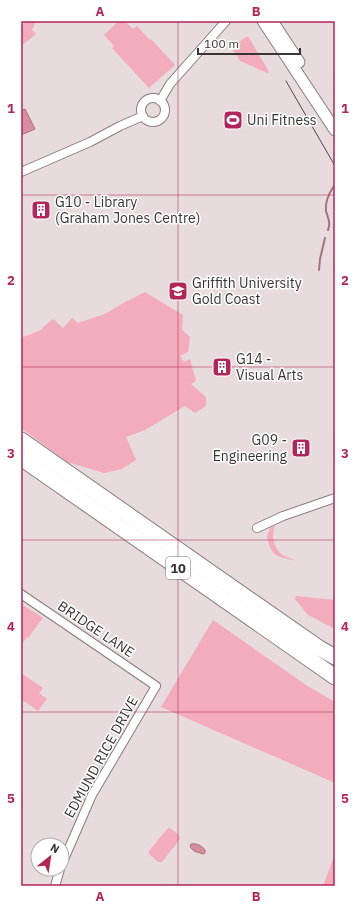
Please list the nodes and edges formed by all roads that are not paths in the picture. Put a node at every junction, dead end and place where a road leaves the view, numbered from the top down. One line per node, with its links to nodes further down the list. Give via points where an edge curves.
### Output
1 (226, 21): 5 (street)
2 (234, 21): 5 (street)
3 (263, 21): 9 (street)
4 (272, 21): 8 (street)
5 (213, 36): 6 (street, via 170,84)
6 (160, 101): 7 (street, via 152,99 145,102 142,108); 7 (street, via 165,111 160,120 152,122)
7 (143, 116): 10 (street)
8 (335, 118)
9 (335, 130)
10 (21, 172)
11 (21, 440): 16 (highway, 10)
12 (21, 458): 17 (highway, 10)
13 (335, 498): 14 (street)
14 (257, 528)
15 (21, 594): 18 (street, BRIDGE LANE)
16 (335, 657)
17 (335, 677)
18 (156, 686): 19 (street, EDMUND RICE DRIVE, via 92,795)
19 (70, 846)

